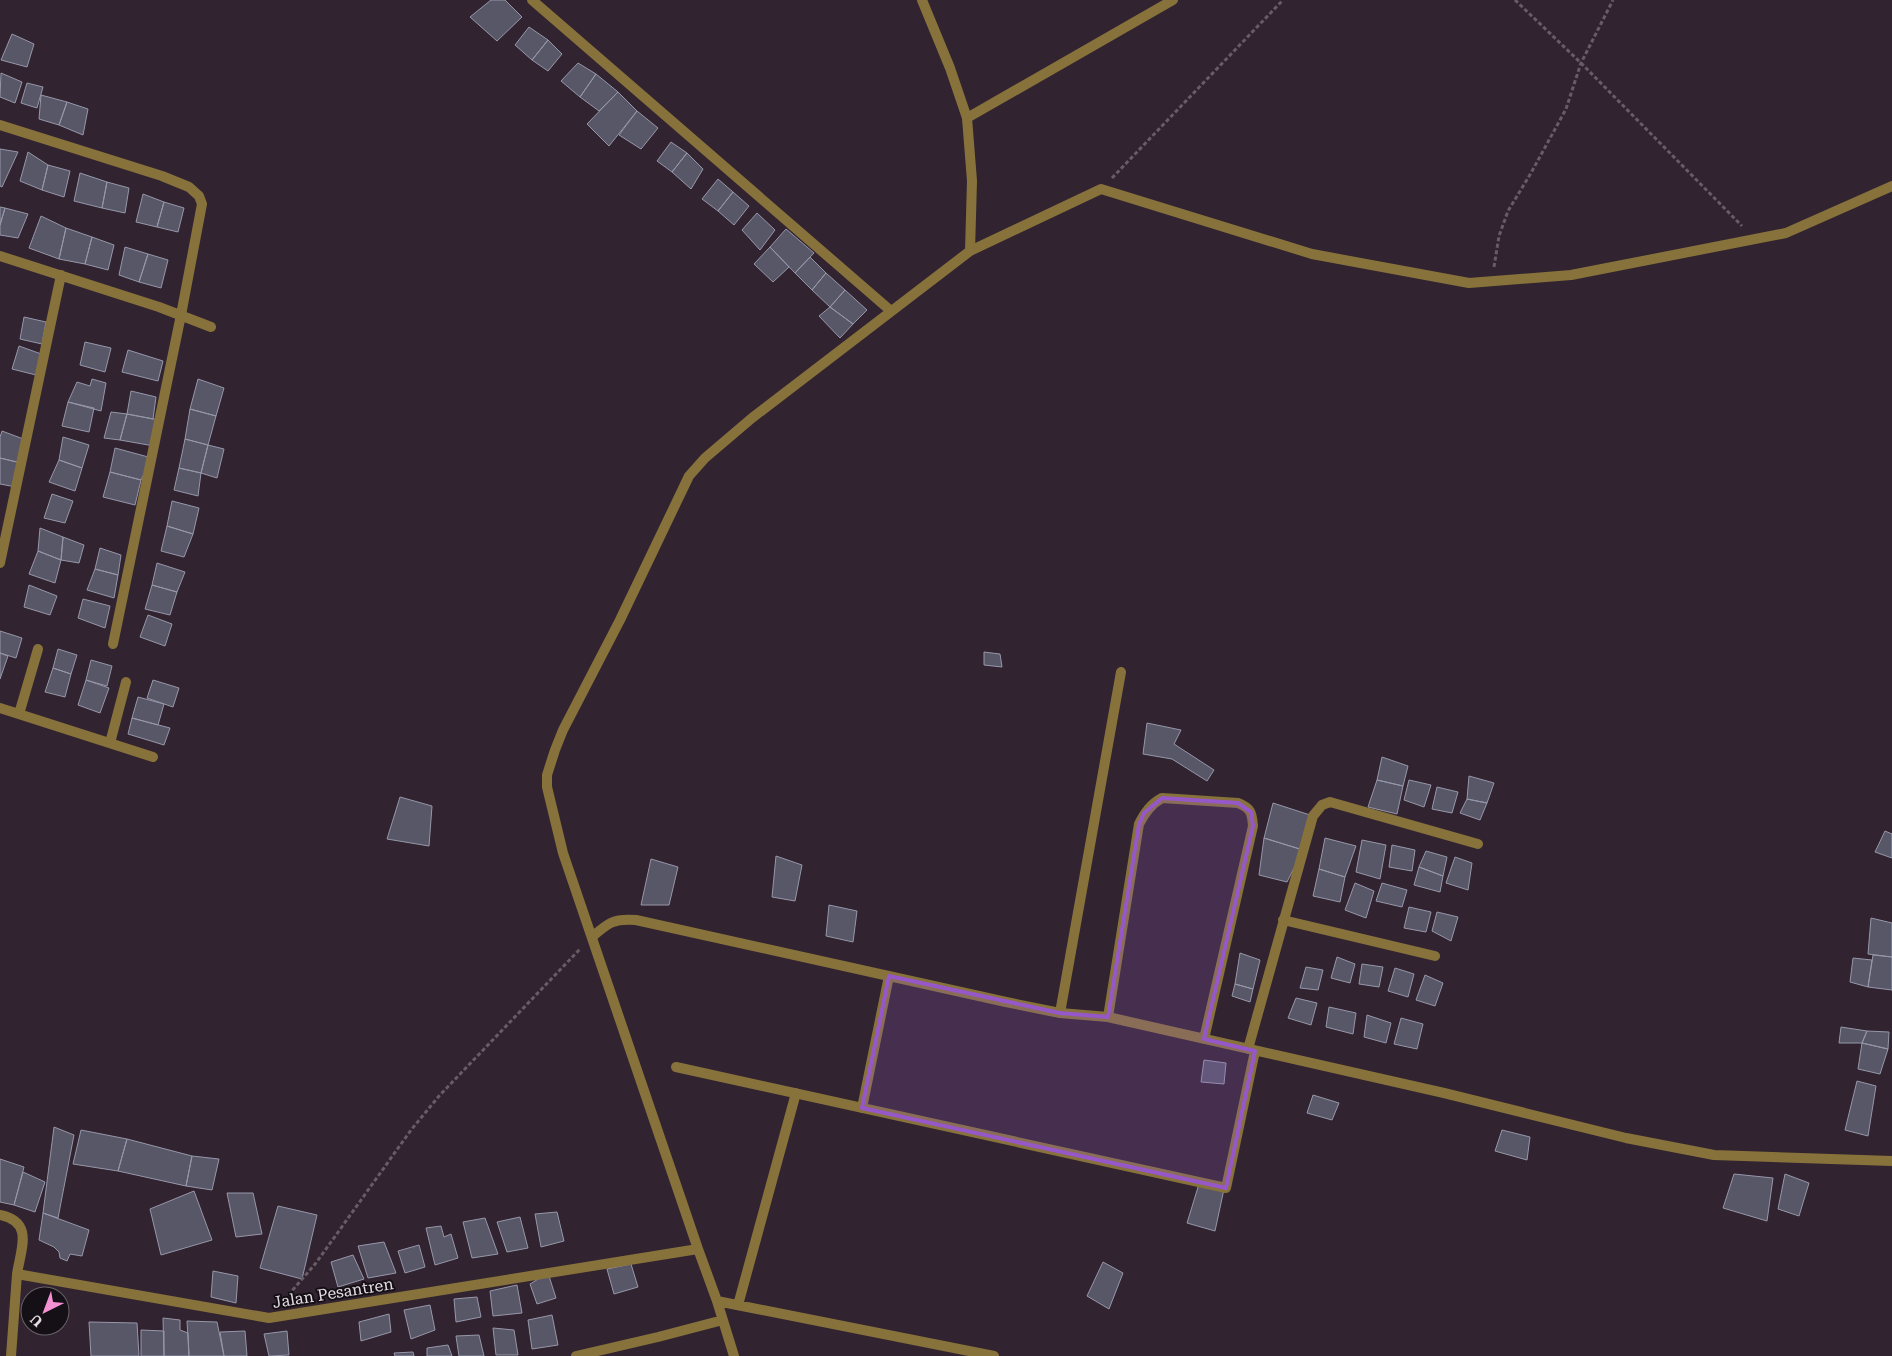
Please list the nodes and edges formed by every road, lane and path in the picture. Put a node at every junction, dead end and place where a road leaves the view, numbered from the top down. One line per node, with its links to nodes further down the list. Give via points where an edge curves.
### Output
1 (532, 0): 17 (street)
2 (922, 0): 8 (street)
3 (1173, 0): 8 (street)
4 (1283, 0): 11 (path)
5 (1515, 0): 7 (path)
6 (1613, 0): 7 (path)
7 (1581, 63): 12 (path); 16 (path, via 1566,108 1508,211 1499,236)
8 (967, 118): 13 (street, via 972,181)
9 (0, 125): 18 (street, via 162,176 199,196 202,204)
10 (1892, 186): 12 (street, via 1786,233)
11 (1101, 189): 13 (street); 16 (street, via 1312,254 1469,283)
12 (1755, 239): 16 (street, via 1571,275)
13 (970, 251): 17 (street)
14 (0, 256): 15 (street)
15 (61, 275): 18 (street); 20 (street)
16 (1492, 281)
17 (891, 311): 31 (street, via 752,418 689,476 564,730 547,775 547,787 563,853)
18 (181, 315): 19 (street); 21 (street)
19 (211, 328)
20 (0, 563)
21 (113, 644)
22 (38, 649): 26 (street)
23 (1121, 672): 34 (street)
24 (126, 682): 27 (street)
25 (0, 708): 26 (street)
26 (19, 714): 27 (street)
27 (110, 743): 28 (street)
28 (153, 757)
29 (1478, 844): 30 (street, via 1330,802 1322,805 1313,816)
30 (1283, 920): 32 (street); 37 (street)
31 (592, 937): 33 (street, via 621,918); 43 (street); 47 (path, via 439,1096 316,1263)
32 (1435, 956)
33 (889, 976): 34 (street); 40 (street)
34 (1060, 1013): 35 (street)
35 (1108, 1017): 36 (street); 36 (street, via 1139,824 1144,813 1162,798 1247,806 1252,812 1253,826)
36 (1204, 1039): 37 (street)
37 (1252, 1050): 40 (street, via 1226,1188); 41 (street, via 1626,1138 1714,1155)
38 (676, 1067): 39 (street)
39 (796, 1093): 40 (street); 46 (street)
40 (862, 1108)
41 (1892, 1161)
42 (0, 1215): 44 (street, via 18,1222 24,1233)
43 (698, 1249): 45 (street); 47 (street, Jalan Pesantren)
44 (17, 1274): 47 (street, Jalan Pesantren); 49 (street)
45 (717, 1301): 46 (street); 48 (street)
46 (738, 1305): 52 (street)
47 (269, 1318)
48 (723, 1320): 50 (street); 51 (street)
49 (12, 1356)
50 (576, 1356)
51 (734, 1356)
52 (994, 1356)

